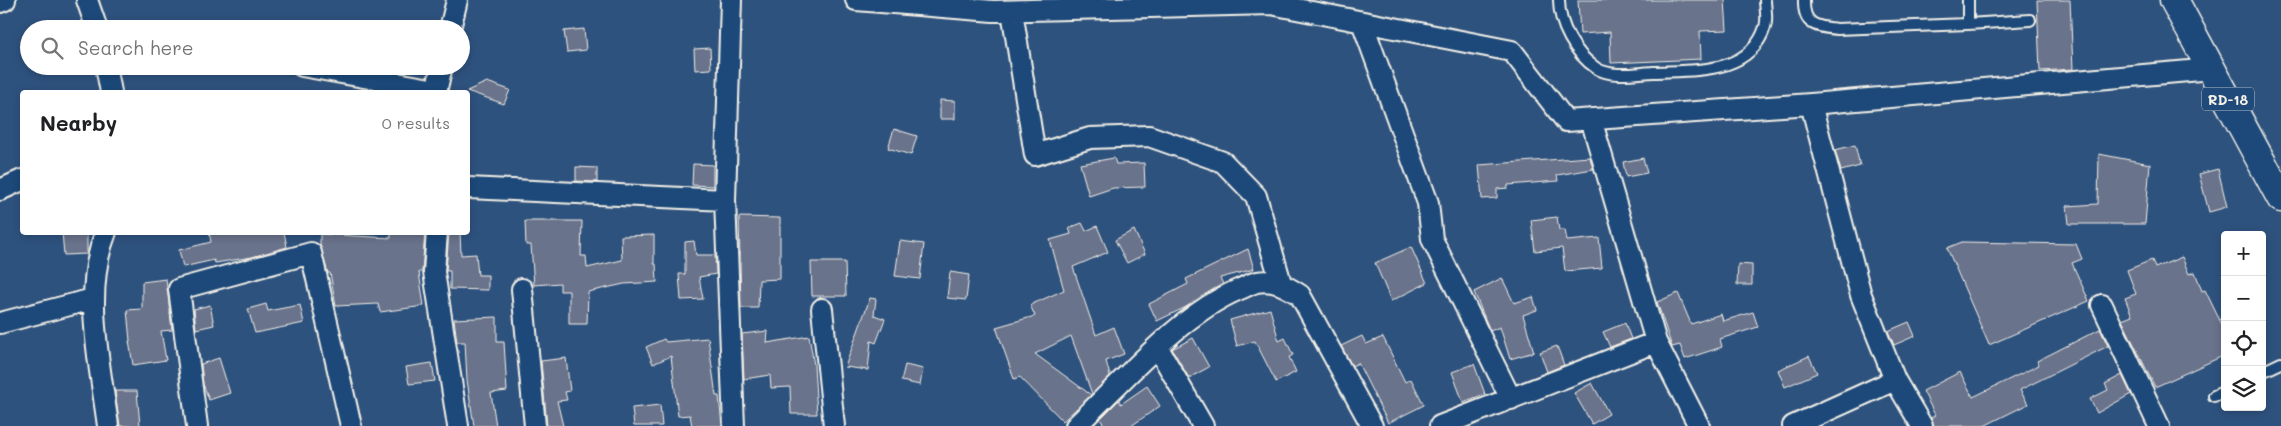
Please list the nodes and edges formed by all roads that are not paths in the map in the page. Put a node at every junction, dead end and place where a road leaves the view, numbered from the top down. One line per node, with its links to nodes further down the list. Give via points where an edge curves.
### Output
1 (5, 0): 12 (street)
2 (87, 0): 14 (street)
3 (457, 0): 15 (street)
4 (731, 0): 32 (street)
5 (856, 0): 6 (street)
6 (861, 0): 13 (street)
7 (1559, 0): 8 (lane, via 1566,31 1578,53 1598,70 1616,74 1715,69 1739,59 1756,45 1766,25)
8 (1765, 0)
9 (1804, 0): 18 (lane, via 1809,21 1818,28)
10 (1968, 0): 18 (lane)
11 (2174, 0): 19 (main road, RD-18)
12 (0, 2)
13 (999, 7): 17 (street, via 1271,4); 35 (street, via 1035,155 1090,138 1149,136 1223,162 1256,196)
14 (94, 20)
15 (452, 20)
16 (2030, 20): 18 (lane)
17 (1362, 22): 27 (street, via 1512,51 1566,121); 48 (street, via 1428,203 1432,239)
18 (1968, 24)
19 (2212, 69): 26 (street); 31 (main road, RD-18)
20 (108, 75): 23 (street)
21 (350, 75): 24 (street)
22 (440, 75): 25 (street)
23 (111, 90)
24 (431, 90)
25 (436, 90)
26 (1811, 104): 27 (street); 45 (street, via 1861,295)
27 (1591, 119): 41 (street)
28 (20, 181): 30 (street)
29 (470, 188): 32 (street)
30 (0, 190)
31 (2281, 198)
32 (725, 200): 54 (street)
33 (105, 235): 37 (street)
34 (437, 235): 52 (street, via 434,272)
35 (1281, 283): 42 (street, via 1257,282 1225,296 1194,316); 58 (street, via 1300,295)
36 (522, 288): 53 (street)
37 (93, 299): 40 (street); 49 (street)
38 (2102, 305): 63 (street)
39 (822, 309): 55 (street)
40 (0, 323)
41 (1656, 342): 48 (street); 60 (street)
42 (1158, 348): 56 (street); 57 (street)
43 (2281, 363): 44 (lane)
44 (2266, 370)
45 (1895, 380): 61 (street); 62 (street)
46 (2221, 393): 47 (lane)
47 (2214, 396)
48 (1511, 399): 59 (street)
49 (108, 426)
50 (197, 426): 51 (street, via 179,289 311,253)
51 (351, 426)
52 (458, 426)
53 (535, 426)
54 (734, 426)
55 (834, 426)
56 (1076, 426)
57 (1203, 426)
58 (1372, 426)
59 (1440, 426)
60 (1698, 426)
61 (1793, 426)
62 (1922, 426)
63 (2159, 426)

